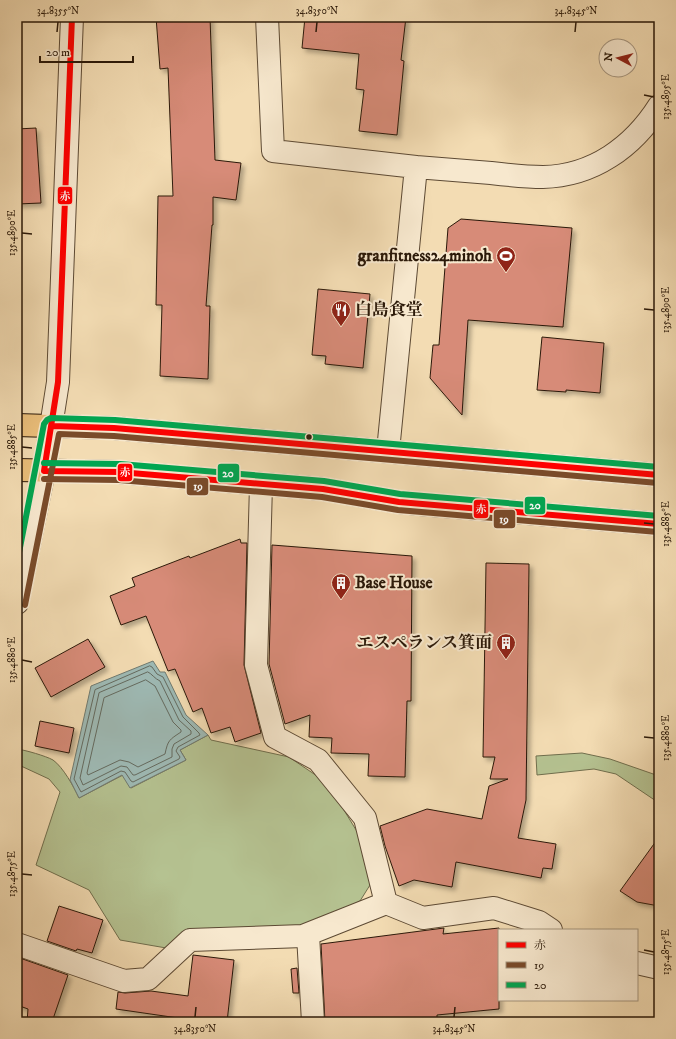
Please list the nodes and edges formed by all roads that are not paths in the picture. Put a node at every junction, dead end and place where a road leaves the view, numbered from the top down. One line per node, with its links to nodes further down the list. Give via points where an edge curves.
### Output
1 (72, 17): 6 (street, via 58,382)
2 (267, 17): 4 (street, via 273,151)
3 (659, 106): 4 (street, via 649,122 615,154 574,172 539,177)
4 (416, 167): 7 (street)
5 (17, 425): 6 (highway)
6 (52, 426): 7 (highway, via 114,428); 9 (street)
7 (388, 451): 10 (highway)
8 (17, 470): 9 (highway)
9 (44, 471): 11 (highway, via 119,472); 13 (street)
10 (659, 475)
11 (261, 485): 12 (highway, via 329,490 399,502); 14 (street, via 256,665 275,737 318,760 365,818)
12 (659, 524)
13 (17, 603)
14 (386, 904): 15 (street, via 423,918 494,908 539,922); 16 (street)
15 (550, 929)
16 (308, 935): 17 (street, via 190,940 148,978 124,981); 20 (street)
17 (17, 944)
18 (638, 963): 19 (street)
19 (659, 968)
20 (313, 1022)

